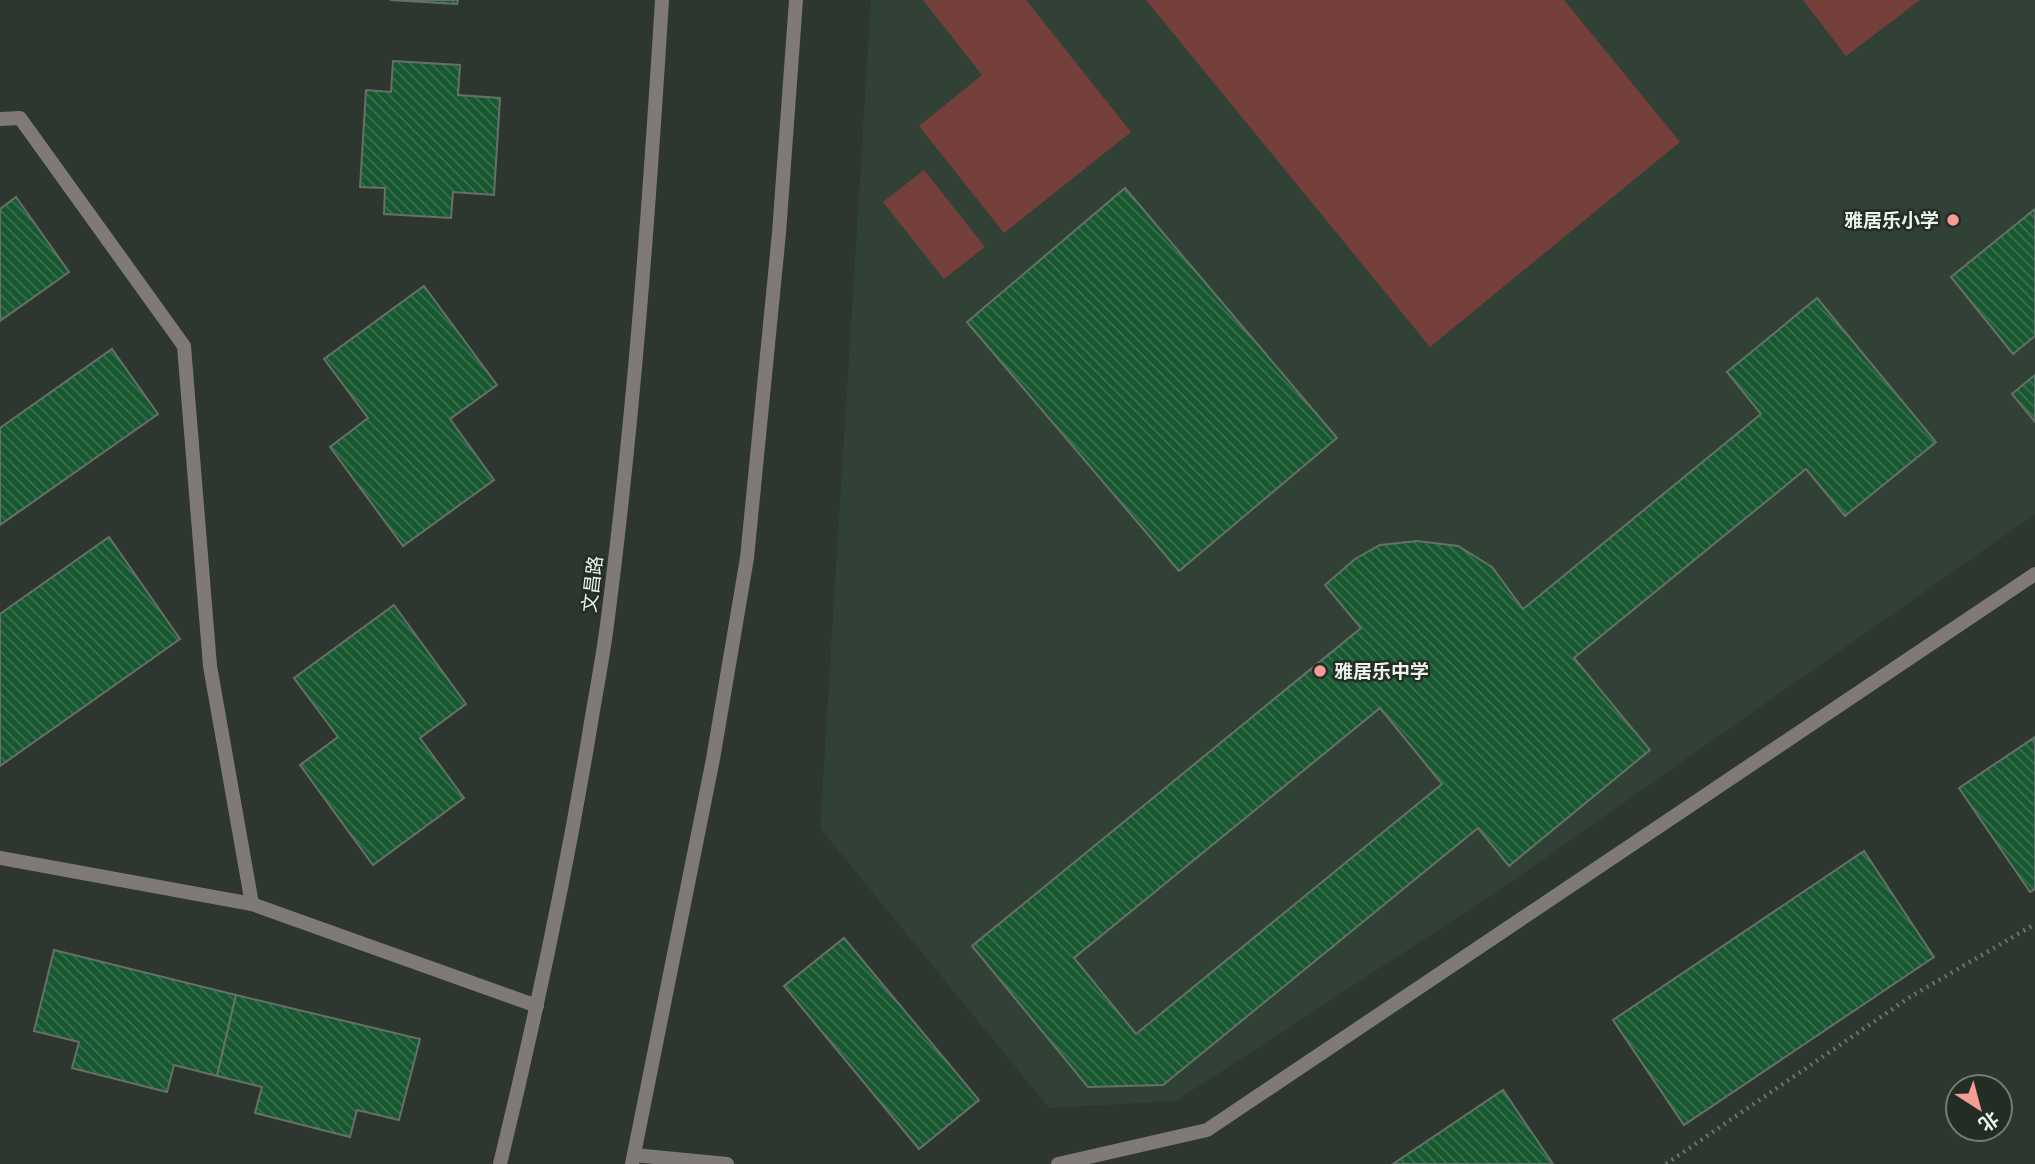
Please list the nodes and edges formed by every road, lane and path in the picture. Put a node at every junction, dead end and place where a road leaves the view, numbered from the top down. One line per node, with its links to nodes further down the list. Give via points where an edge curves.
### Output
1 (662, 0): 8 (street, 文昌路, via 643,285 607,628 571,844)
2 (796, 0): 9 (street, via 747,558 713,759)
3 (0, 119): 6 (street, via 20,118 184,346 210,666)
4 (2035, 574): 12 (street, via 1207,1130)
5 (0, 858): 6 (street)
6 (253, 904): 8 (street)
7 (2035, 924): 13 (path, via 1910,997)
8 (537, 1006): 10 (street, 文昌路)
9 (633, 1160): 11 (street)
10 (500, 1164)
11 (727, 1164)
12 (1058, 1164)
13 (1666, 1164)

